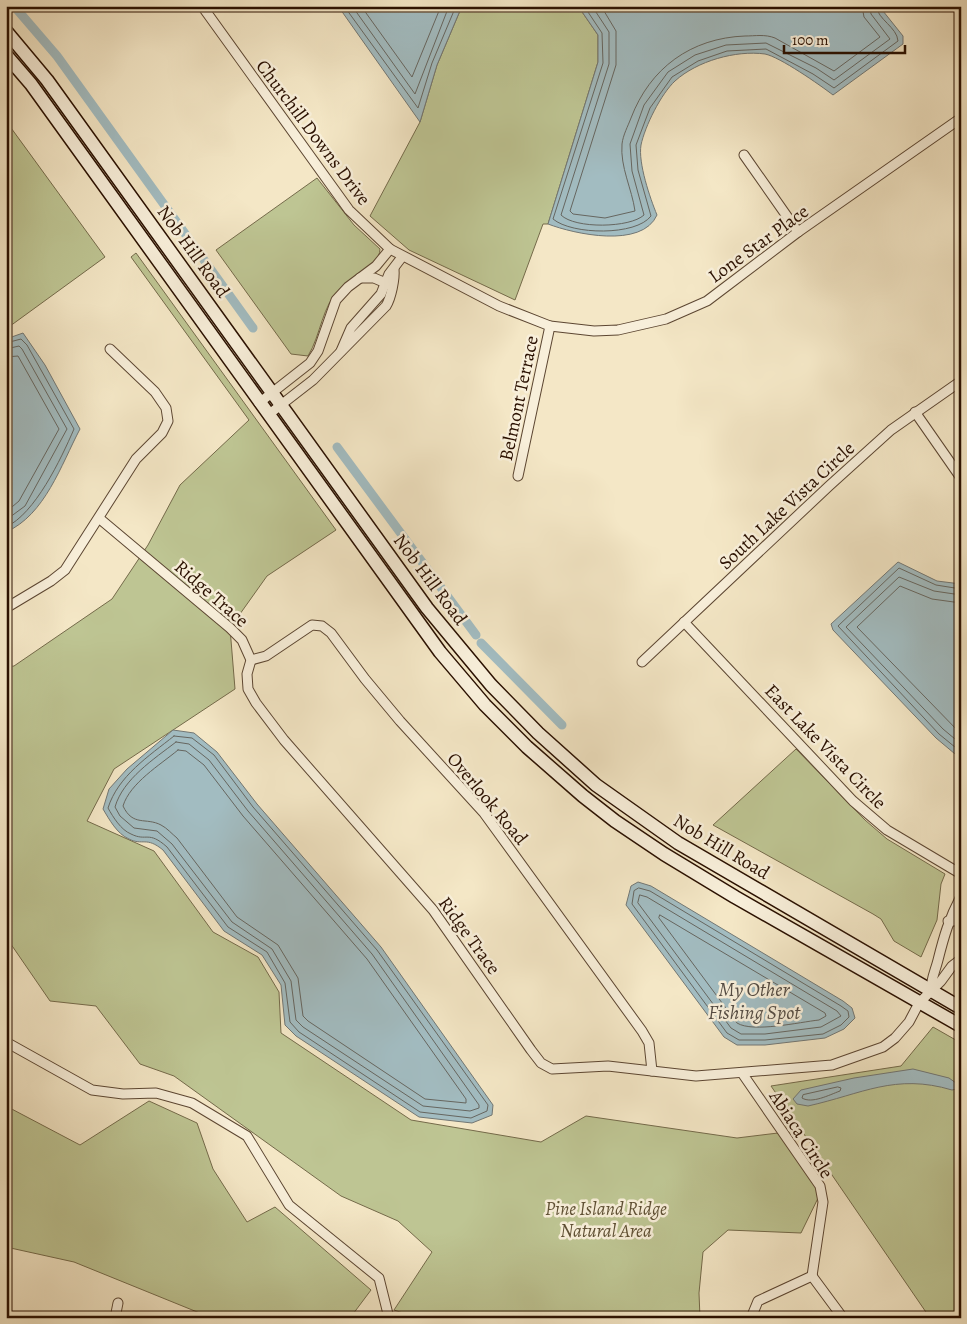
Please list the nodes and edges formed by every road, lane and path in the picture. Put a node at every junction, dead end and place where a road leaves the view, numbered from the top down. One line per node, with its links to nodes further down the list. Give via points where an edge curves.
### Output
1 (202, 6): 7 (street, Churchill Downs Drive, via 349,210)
2 (6, 31): 14 (main road, Nob Hill Road, via 47,80)
3 (6, 55): 15 (main road, Nob Hill Road, via 31,84)
4 (961, 118): 6 (street, Lone Star Place)
5 (744, 155): 6 (street)
6 (798, 232): 11 (street, Lone Star Place, via 706,301 666,319 618,330)
7 (390, 249): 8 (street, Churchill Downs Drive); 9 (street)
8 (402, 257): 10 (street, via 394,269 395,276); 11 (street, Churchill Downs Drive, via 499,306)
9 (360, 278): 10 (street, via 374,278); 14 (street, via 336,300 318,351 310,363)
10 (388, 284): 16 (street, via 392,296 386,306 313,380)
11 (550, 326): 19 (street, Belmont Terrace)
12 (110, 349): 21 (street, via 155,392 166,408 168,421 162,433 136,459)
13 (961, 381): 17 (street, South Lake Vista Circle)
14 (274, 393): 15 (street); 16 (main road, Nob Hill Road)
15 (260, 403): 18 (main road, Nob Hill Road)
16 (282, 404): 18 (street); 31 (main road, Nob Hill Road, via 460,650 564,758 596,785 678,843)
17 (915, 412): 20 (street); 23 (street, South Lake Vista Circle, via 829,486)
18 (268, 415): 32 (main road, Nob Hill Road, via 440,652 485,705 527,747 583,796 664,854)
19 (518, 476)
20 (961, 478)
21 (100, 519): 22 (street, via 65,570); 24 (street, Ridge Trace, via 230,628 242,640)
22 (6, 608)
23 (684, 622): 25 (street, South Lake Vista Circle); 26 (street, East Lake Vista Circle, via 853,800 887,830)
24 (251, 660): 36 (street, Ridge Trace, via 247,674 248,689 256,703 284,740 433,910 541,1064 552,1069 608,1066); 36 (street, Overlook Road, via 266,656 312,626 322,626 331,633 365,679 484,813 508,845 642,1031 649,1043)
25 (642, 662)
26 (961, 874)
27 (961, 896): 29 (street)
28 (961, 920): 29 (street)
29 (948, 921): 31 (street, via 931,976)
30 (961, 959): 31 (street, Ridge Trace)
31 (931, 991): 32 (street, Ridge Trace); 33 (main road, Nob Hill Road)
32 (919, 1003): 34 (main road, Nob Hill Road); 37 (street, Ridge Trace, via 909,1022 883,1047 832,1065)
33 (961, 1008)
34 (961, 1026)
35 (6, 1042): 41 (street, via 92,1090 123,1094 156,1093 192,1103 247,1136 289,1205 379,1278)
36 (652, 1071): 37 (street, Ridge Trace, via 696,1076)
37 (742, 1073): 38 (street, Abiaca Circle, via 820,1186 823,1202)
38 (812, 1276): 42 (street, via 758,1301); 43 (street)
39 (118, 1303): 40 (street)
40 (115, 1318)
41 (389, 1318)
42 (751, 1318)
43 (843, 1318)

